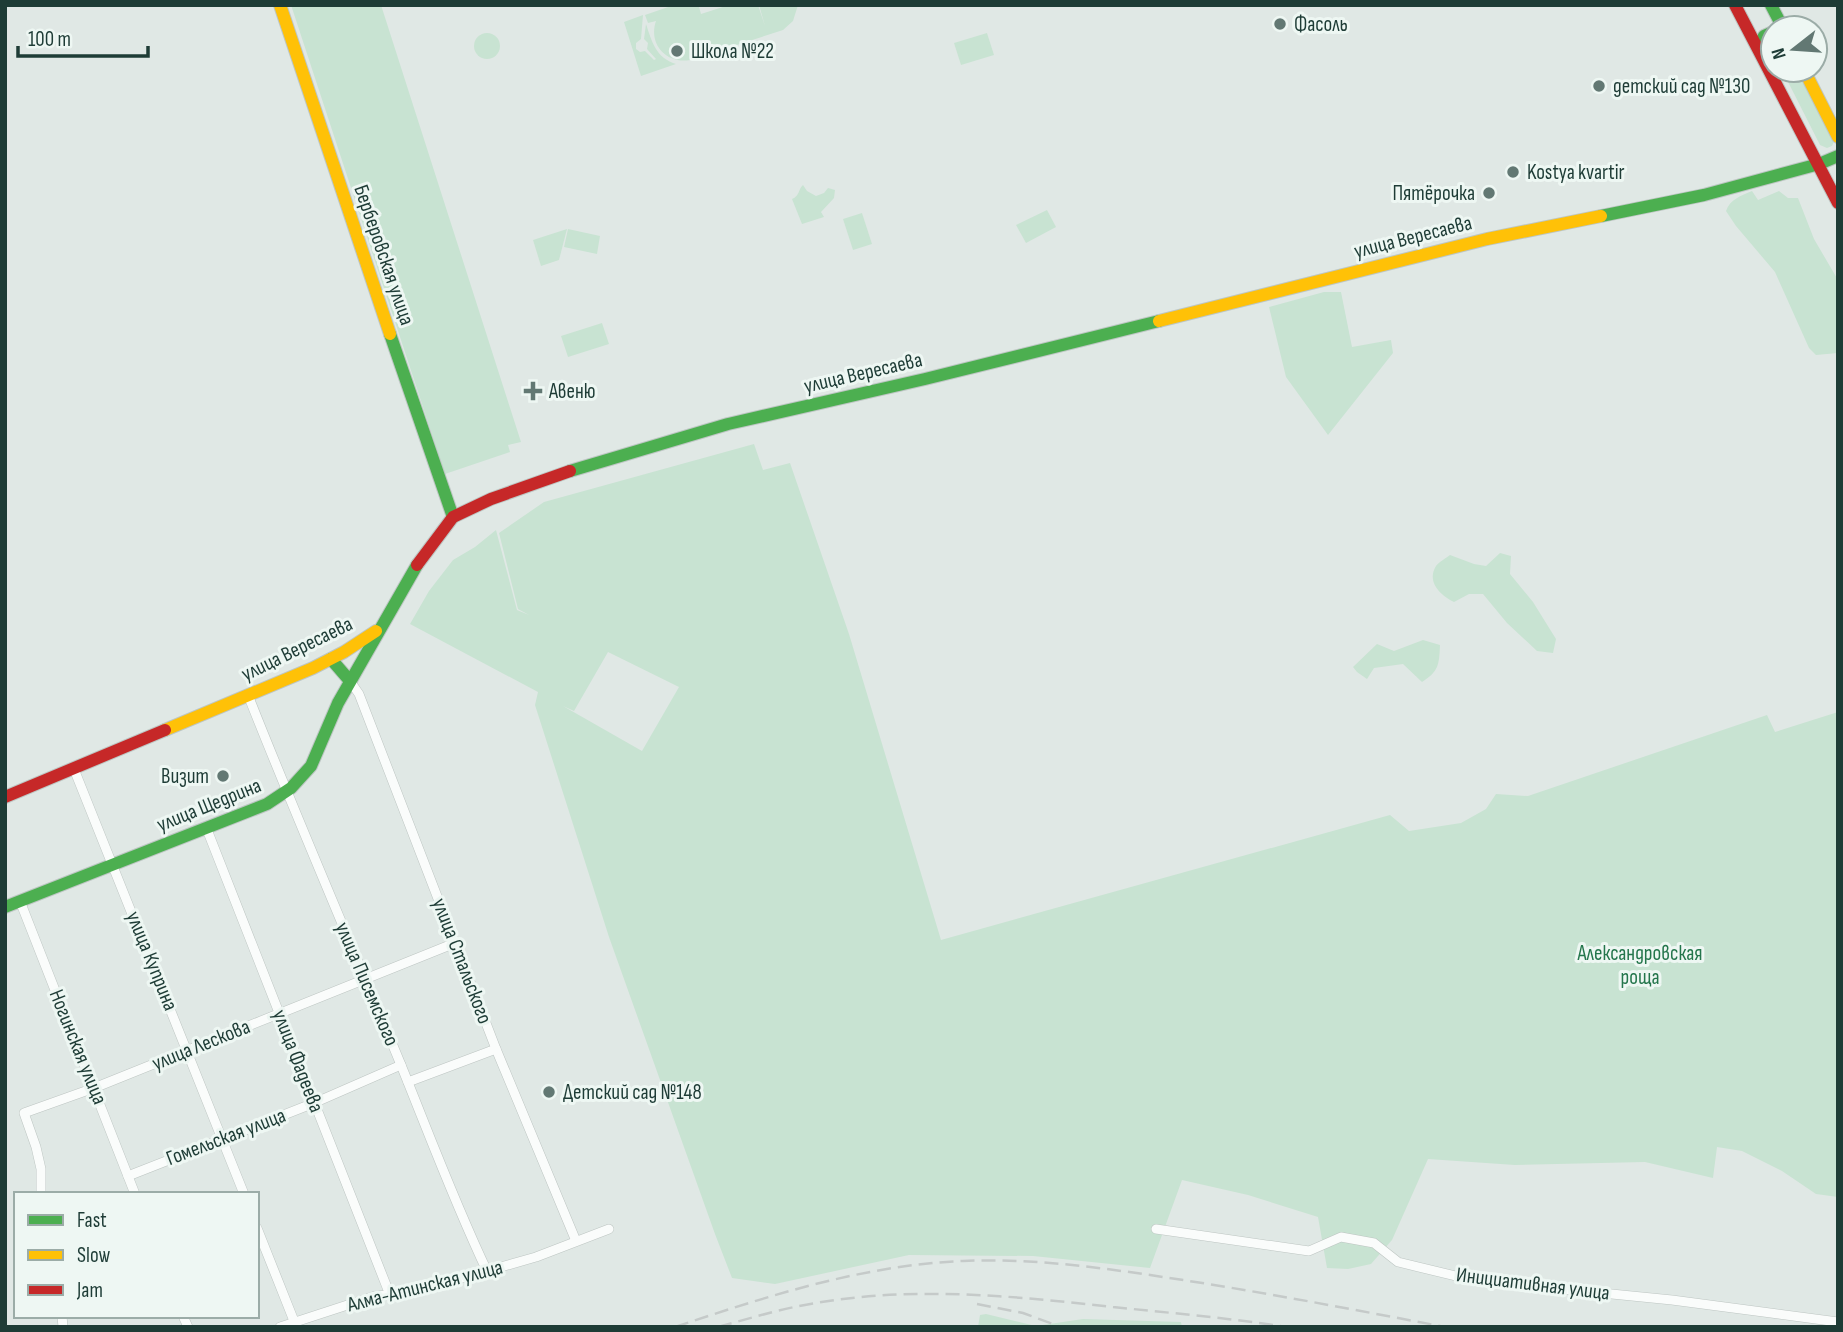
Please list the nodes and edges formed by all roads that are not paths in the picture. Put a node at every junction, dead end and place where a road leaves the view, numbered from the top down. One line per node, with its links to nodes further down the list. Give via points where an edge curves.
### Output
1 (281, 5): 9 (main road, Берберовская улица)
2 (1735, 5): 3 (main road)
3 (1758, 48): 7 (main road)
4 (1811, 84): 5 (main road)
5 (1838, 137)
6 (1838, 156): 7 (main road, улица Вересаева)
7 (1819, 164): 8 (main road); 9 (main road, улица Вересаева, via 1704,195 1487,239 728,424 575,469)
8 (1838, 203)
9 (453, 517): 10 (main road, улица Вересаева, via 415,568)
10 (382, 626): 11 (main road, улица Вересаева); 12 (main road, улица Щедрина)
11 (331, 659): 12 (main road); 13 (main road, улица Вересаева)
12 (351, 681): 15 (main road, улица Щедрина, via 311,766); 21 (street, улица Стальского)
13 (248, 695): 14 (main road, улица Вересаева); 15 (street, улица Писемского)
14 (74, 769): 16 (main road, улица Вересаева); 18 (street, улица Куприна)
15 (286, 792): 17 (main road, улица Щедрина); 22 (street, улица Писемского)
16 (5, 797)
17 (206, 827): 18 (main road, улица Щедрина); 23 (street, улица Фадеева)
18 (114, 864): 19 (main road, улица Щедрина); 25 (street, улица Куприна)
19 (20, 901): 20 (main road, улица Щедрина); 28 (street, Ногинская улица)
20 (5, 906)
21 (455, 943): 22 (street, улица Лескова); 24 (street, улица Стальского)
22 (365, 979): 23 (street, улица Лескова); 26 (street, улица Писемского)
23 (279, 1013): 25 (street, улица Лескова); 29 (street, улица Фадеева)
24 (496, 1049): 27 (street); 38 (street, улица Стальского)
25 (188, 1050): 28 (street, улица Лескова); 30 (street, улица Куприна)
26 (401, 1065): 27 (street, улица Писемского); 29 (street, Гомельская улица)
27 (408, 1082): 39 (street, улица Писемского)
28 (94, 1088): 31 (street, Ногинская улица); 32 (street, улица Лескова, via 24,1113 41,1169)
29 (314, 1103): 30 (street, Гомельская улица); 40 (street, улица Фадеева)
30 (222, 1139): 31 (street, Гомельская улица); 34 (street, улица Куприна)
31 (128, 1176): 33 (street, Ногинская улица)
32 (41, 1192)
33 (134, 1192)
34 (243, 1192)
35 (608, 1229): 38 (street, Алма-Атинская улица)
36 (1156, 1229): 42 (street, Инициативная улица, via 1309,1251 1341,1237 1374,1243 1398,1262 1472,1280)
37 (259, 1233): 41 (street)
38 (576, 1241): 39 (street, Алма-Атинская улица)
39 (487, 1271): 40 (street, Алма-Атинская улица)
40 (390, 1295): 41 (street, Алма-Атинская улица)
41 (294, 1321): 43 (street, Алма-Атинская улица)
42 (1838, 1322)
43 (280, 1327)

